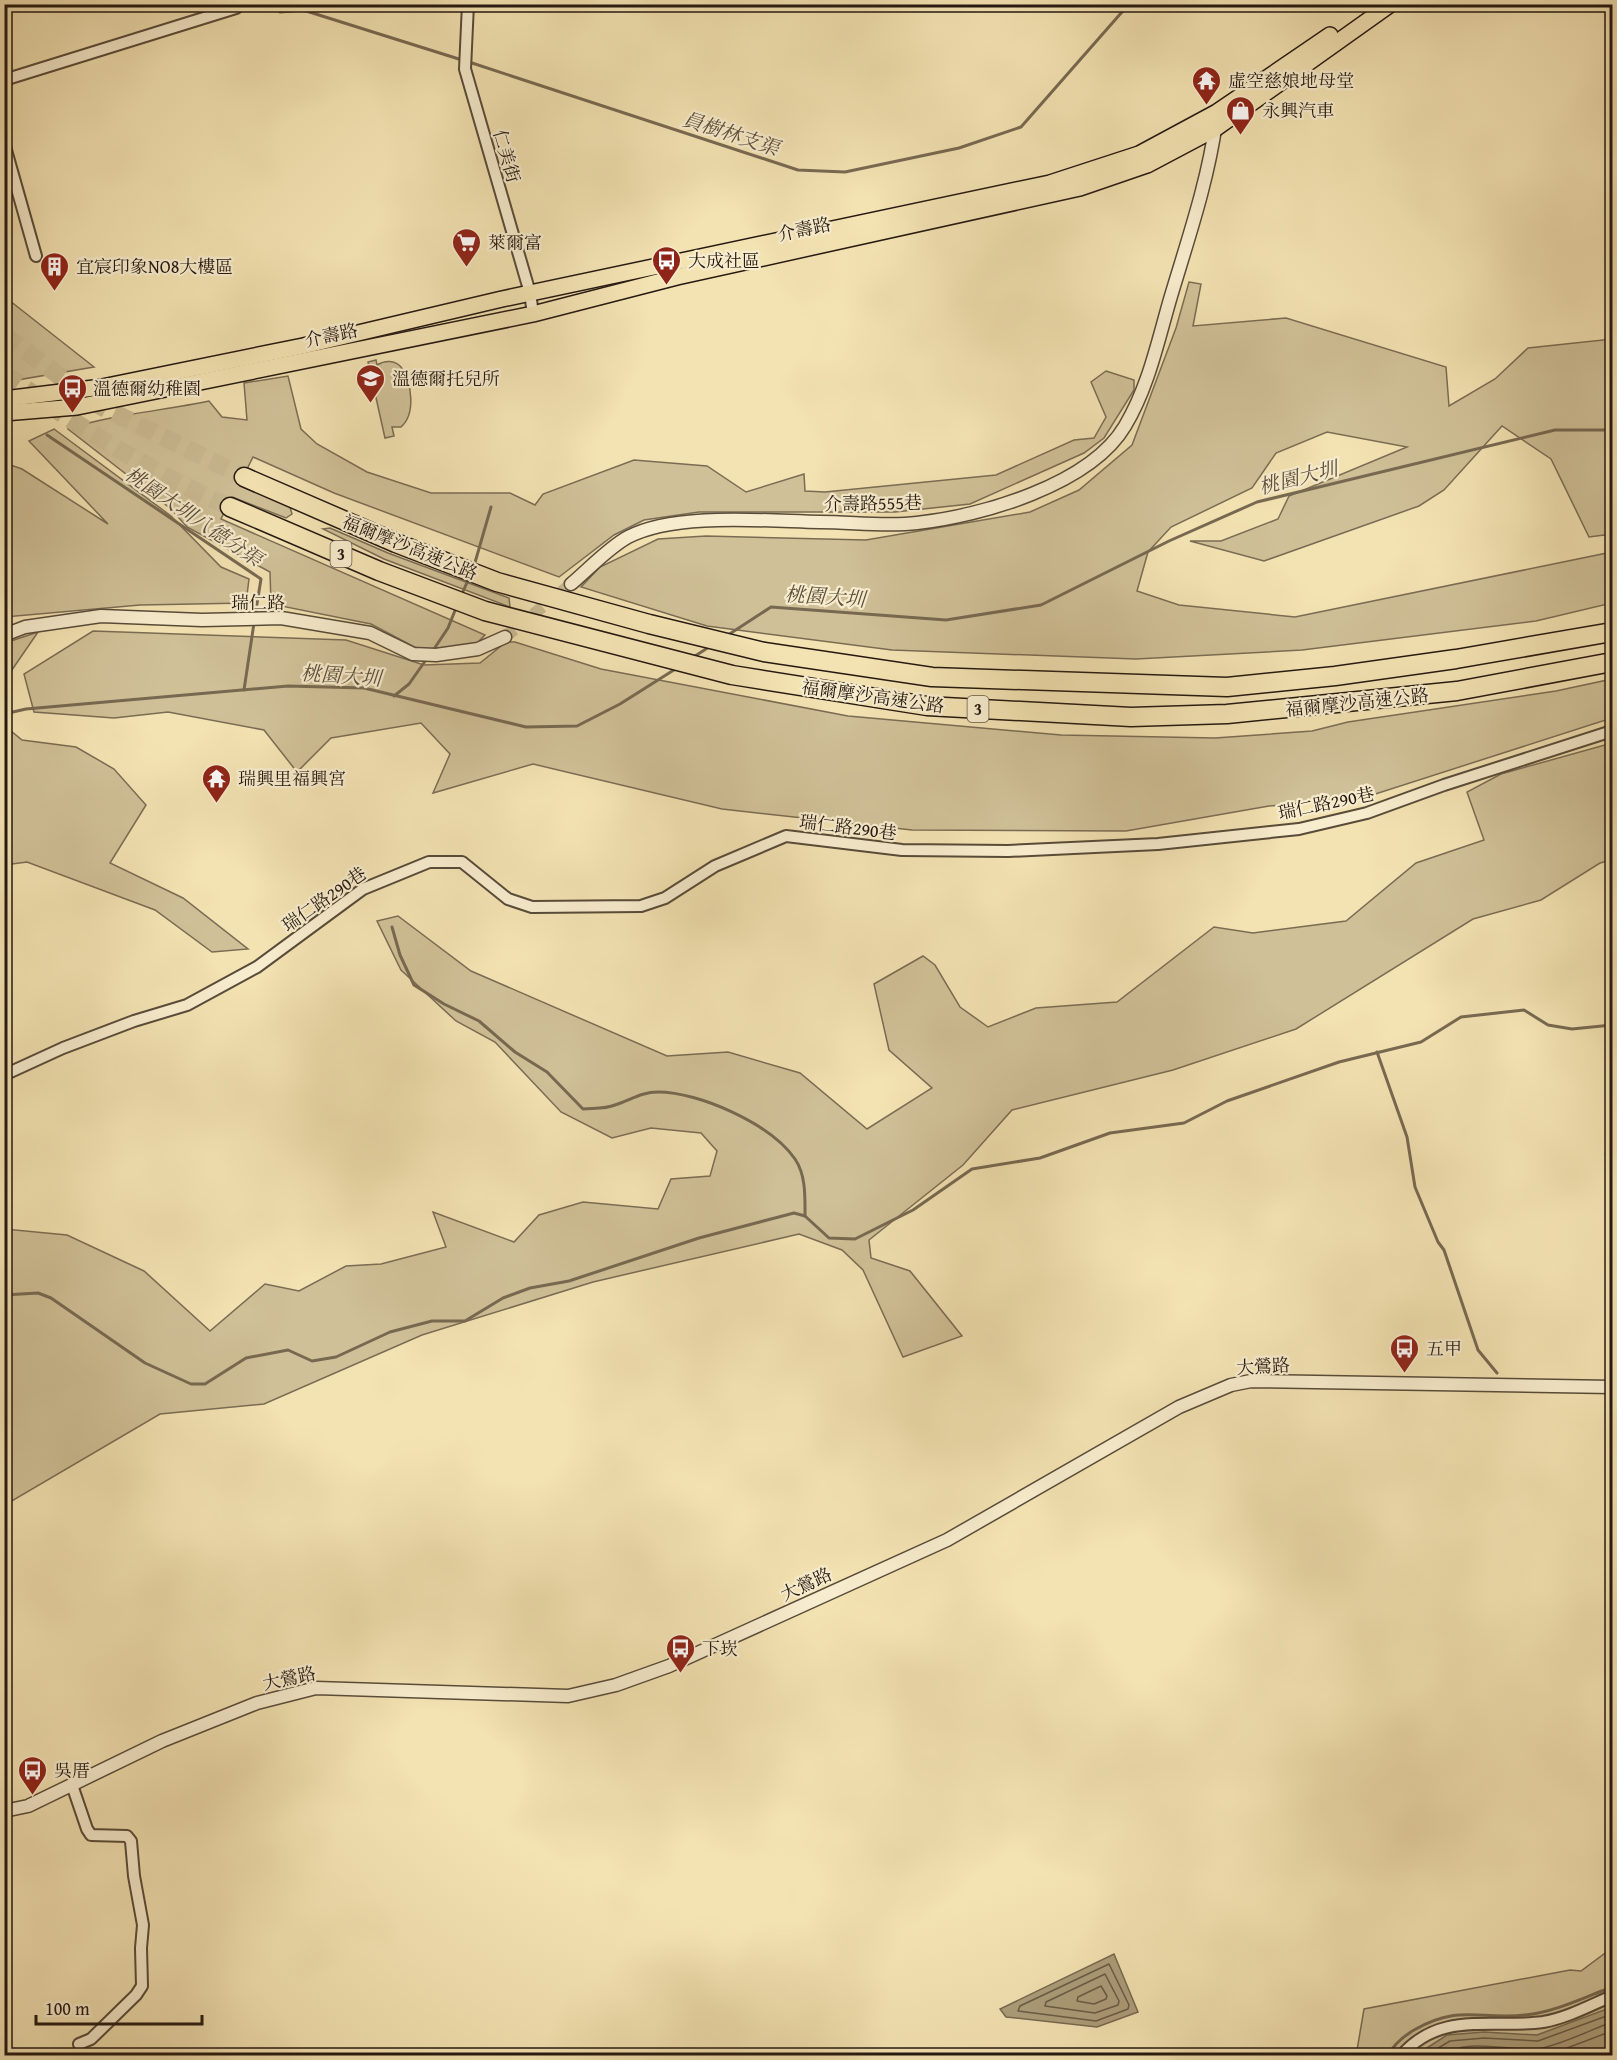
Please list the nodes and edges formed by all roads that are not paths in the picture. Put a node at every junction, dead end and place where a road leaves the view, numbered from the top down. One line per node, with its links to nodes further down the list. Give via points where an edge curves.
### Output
1 (468, 4): 10 (street, 仁美街, via 466,61)
2 (1375, 4): 6 (main road, 介壽路)
3 (1391, 4): 7 (main road, 介壽路)
4 (236, 6): 5 (street)
5 (4, 80)
6 (1218, 112): 7 (street, 介壽路555巷); 10 (main road, 介壽路, via 1139,154 1050,183)
7 (1215, 129): 11 (main road, 介壽路, via 1147,165 1080,188 677,277); 18 (street, 介壽路555巷, via 1199,203 1149,377 1125,428 1080,469 1019,500 916,524 737,520 671,524 629,537)
8 (4, 143): 9 (street)
9 (36, 256)
10 (530, 293): 11 (street, 仁美街); 12 (main road, 介壽路, via 113,385)
11 (533, 314): 13 (main road, 介壽路, via 77,407)
12 (4, 399)
13 (4, 413)
14 (244, 477): 16 (highway, 福爾摩沙高速公路 / 3)
15 (230, 507): 17 (highway, 福爾摩沙高速公路 / 3)
16 (313, 507): 17 (highway); 19 (highway, 福爾摩沙高速公路 / 3, via 472,572 649,624 764,652 932,677 1227,687 1445,661)
17 (298, 535): 22 (highway, 福爾摩沙高速公路 / 3, via 459,601 616,646 732,675 927,706 1131,717 1227,714 1457,692)
18 (571, 584)
19 (1612, 632)
20 (4, 635): 21 (street, 瑞仁路, via 25,627 101,616 281,618 370,633 413,654 478,650)
21 (505, 637)
22 (1612, 662)
23 (1612, 731): 24 (street, 瑞仁路290巷, via 1367,813 1299,829 1158,844 1008,851 903,850 786,836 715,866 665,898 641,906 532,907 508,899 462,862 429,862 363,889 257,967 187,1005 73,1044)
24 (4, 1075)
25 (1612, 1387): 26 (street, 大鶯路, via 1251,1381 1231,1385 1179,1407 947,1540 669,1666 616,1685 568,1696 316,1688 257,1703 122,1758)
26 (72, 1785): 27 (street, 大鶯路, via 28,1806); 29 (street, via 91,1835 127,1836 131,1841 143,1925 142,1986 91,2039)
27 (4, 1811)
28 (1612, 1996): 30 (street, via 1547,2021 1458,2023 1423,2036)
29 (79, 2044)
30 (1401, 2055)

